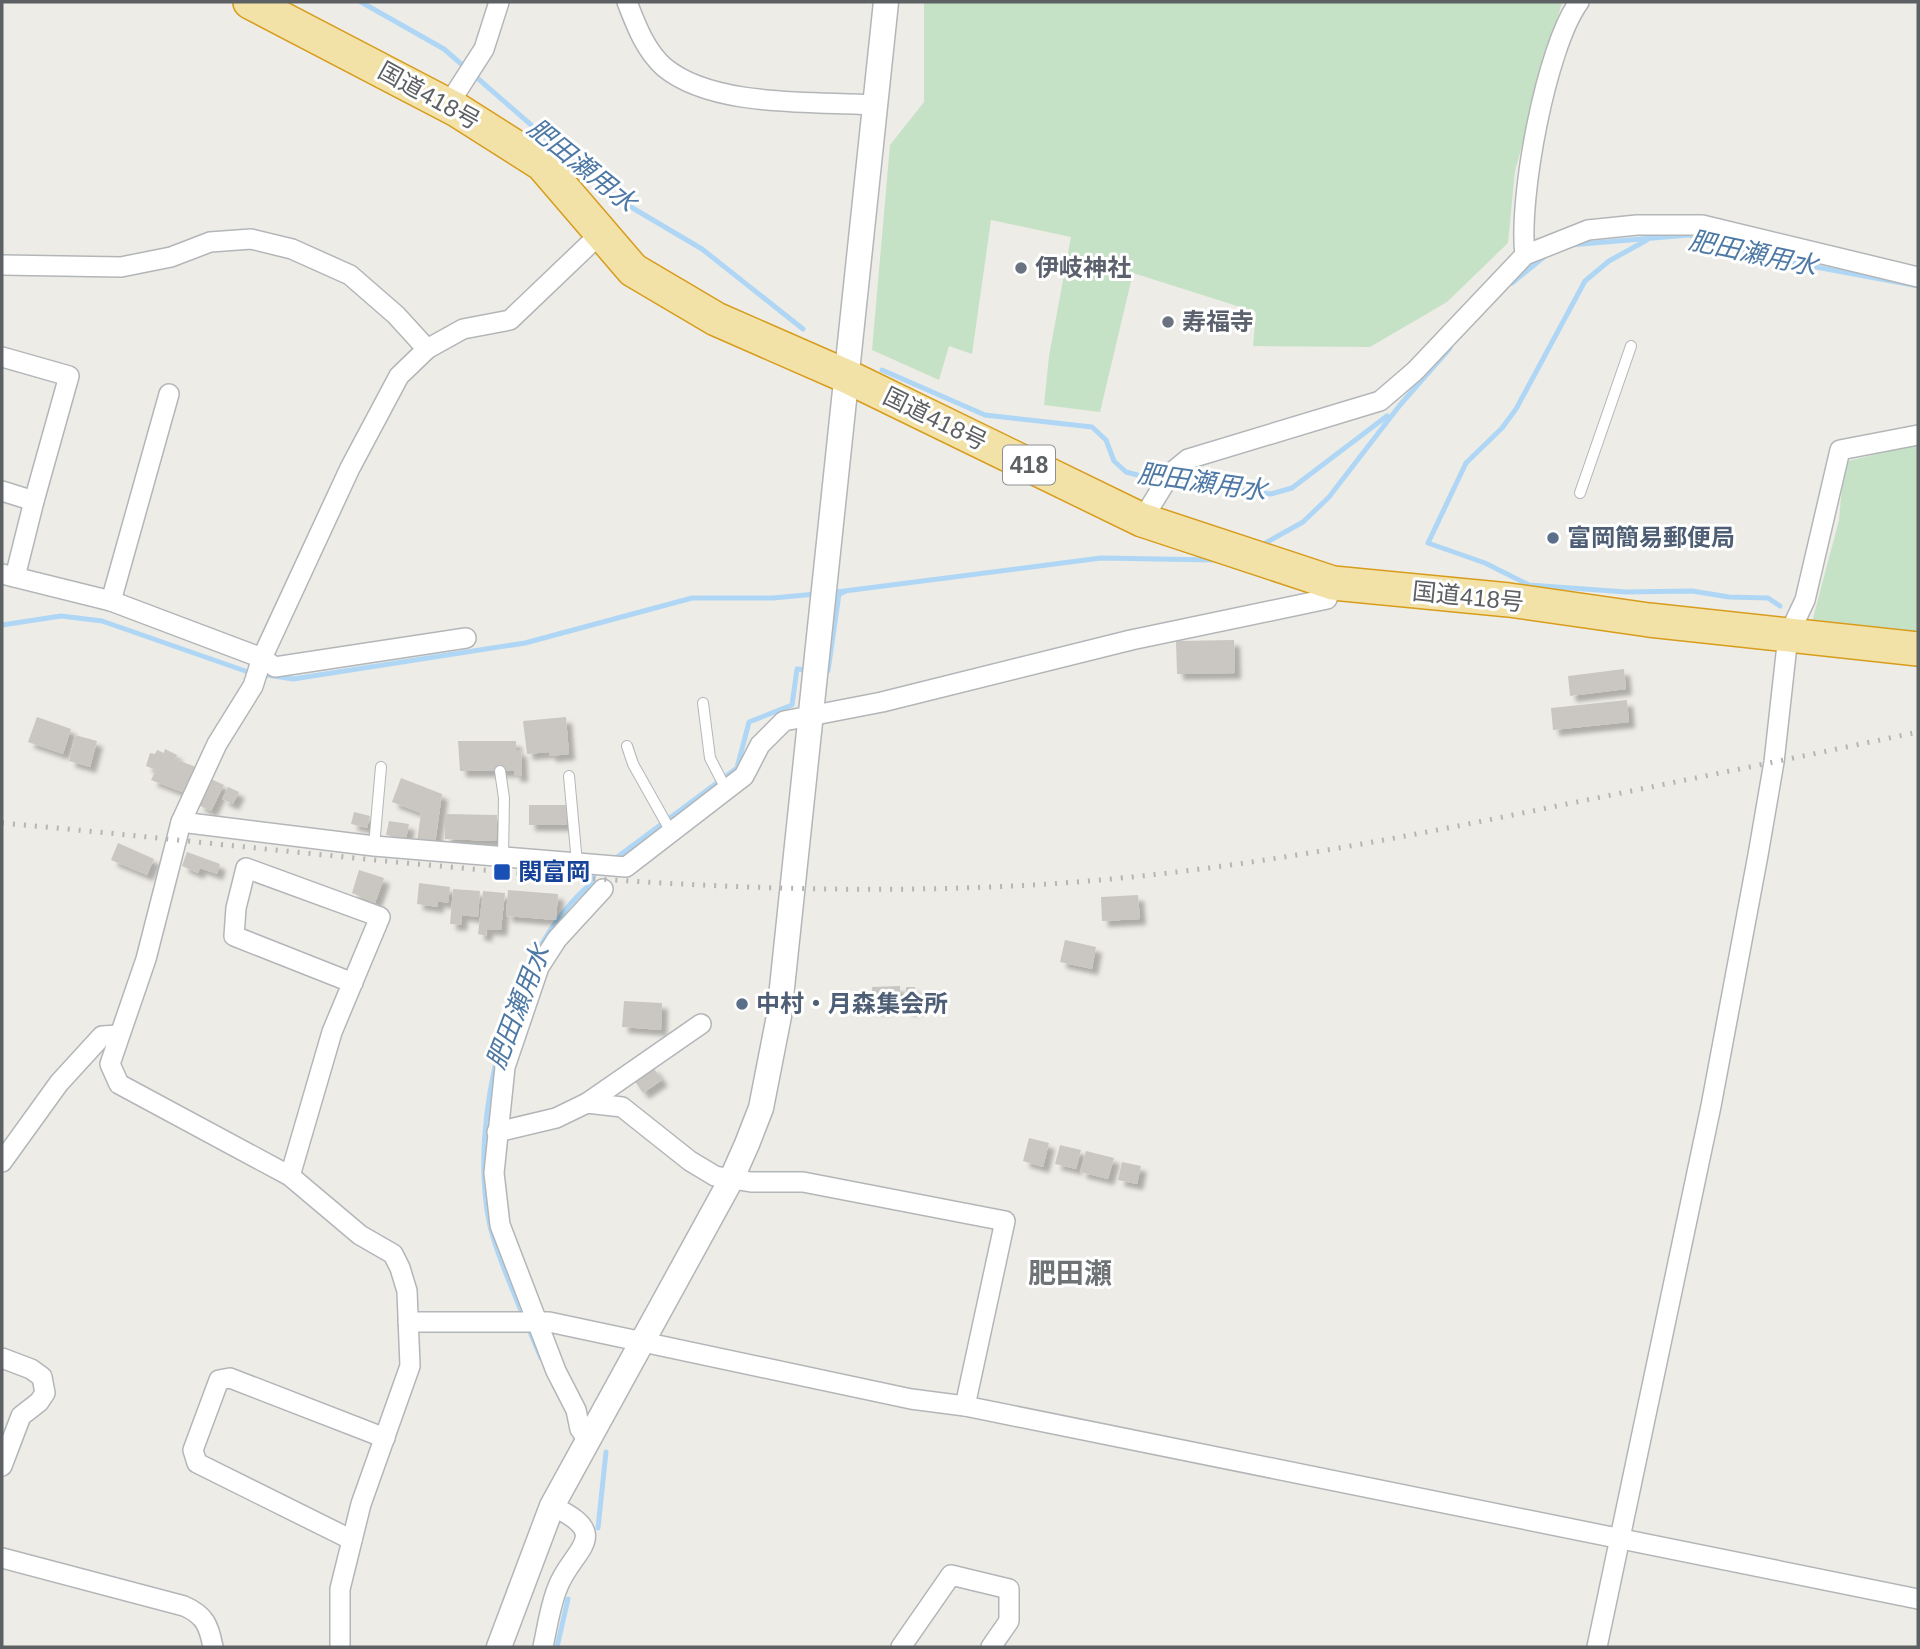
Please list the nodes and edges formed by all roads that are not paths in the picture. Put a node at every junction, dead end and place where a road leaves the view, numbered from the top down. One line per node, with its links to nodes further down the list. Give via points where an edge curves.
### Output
1 (250, 2): 6 (highway, 国道418号 / 418)
2 (499, 2): 6 (street, via 484,48)
3 (627, 2): 7 (street, via 640,37 664,67 696,86 739,96)
4 (886, 2): 7 (street)
5 (1579, 2): 9 (street, via 1555,51 1547,82 1526,191)
6 (448, 105): 8 (highway, 国道418号 / 418, via 542,164)
7 (876, 105): 15 (street)
8 (600, 234): 13 (street, via 510,320 463,329); 15 (highway, 国道418号 / 418, via 633,270 716,319)
9 (1525, 255): 11 (street, via 1588,230 1702,225); 21 (street, via 1415,372 1380,401 1188,459 1171,473)
10 (2, 265): 13 (street, via 121,267 172,257 210,242 251,239 292,249 350,275)
11 (1918, 277)
12 (1631, 346): 19 (lane)
13 (427, 349): 28 (street, via 398,376)
14 (2, 357): 20 (street, via 69,376)
15 (846, 376): 21 (highway, 国道418号 / 418); 30 (street)
16 (169, 394): 24 (street)
17 (1918, 435): 25 (street, via 1840,450 1805,600)
18 (2, 491): 20 (street)
19 (1580, 493)
20 (34, 501): 22 (street)
21 (1142, 520): 23 (highway, 国道418号 / 418)
22 (8, 575): 24 (street)
23 (1333, 583): 25 (highway, 国道418号 / 418); 30 (street, via 1327,599 1131,640 882,702)
24 (111, 601): 28 (street)
25 (1788, 636): 27 (highway, 国道418号 / 418); 59 (street, via 1756,868 1711,1106)
26 (466, 638): 28 (street, via 275,667)
27 (1918, 649)
28 (262, 658): 36 (street, via 253,686 217,744)
29 (703, 703): 35 (lane, via 710,758)
30 (809, 714): 35 (street, via 784,721 760,745 744,776); 49 (street, via 773,1057 761,1108)
31 (628, 746): 37 (lane, via 633,764)
32 (381, 767): 38 (lane)
33 (500, 771): 39 (lane)
34 (569, 776): 40 (lane)
35 (726, 789): 37 (street)
36 (181, 822): 38 (street); 44 (street, via 146,959)
37 (670, 830): 40 (street, via 626,867)
38 (374, 846): 39 (street)
39 (503, 858): 40 (street)
40 (577, 863)
41 (603, 889): 46 (street, via 557,939 539,967 505,1067)
42 (353, 983): 42 (street, via 380,917 246,868 234,936); 48 (street, via 332,1032)
43 (701, 1024): 45 (street)
44 (119, 1035): 47 (street, via 102,1036 60,1083); 48 (street, via 110,1064 119,1084)
45 (587, 1103): 46 (street, via 556,1118); 49 (street, via 622,1107 691,1161)
46 (497, 1132): 50 (street, via 494,1172 500,1225)
47 (2, 1162)
48 (290, 1176): 51 (street, via 360,1235 393,1254 407,1291)
49 (731, 1180): 52 (street); 54 (street, via 803,1182 1005,1221)
50 (537, 1321): 51 (street); 52 (street); 56 (street)
51 (408, 1322): 55 (street, via 410,1366)
52 (642, 1342): 54 (street, via 911,1399); 56 (street)
53 (2, 1358): 57 (street, via 42,1377 45,1393 21,1416)
54 (965, 1406): 59 (street)
55 (385, 1438): 60 (street); 60 (street, via 230,1378 219,1380 193,1450 197,1463)
56 (589, 1441): 58 (street)
57 (2, 1466)
58 (552, 1506): 65 (street); 66 (street, via 581,1524 586,1535 584,1550 557,1588)
59 (1619, 1538): 62 (street); 69 (street)
60 (352, 1540): 64 (street, via 340,1589)
61 (2, 1558): 63 (street, via 184,1606 200,1613)
62 (1918, 1600)
63 (213, 1647)
64 (340, 1647)
65 (499, 1647)
66 (543, 1647)
67 (901, 1647): 68 (street, via 951,1575 1009,1589 1009,1621)
68 (991, 1647)
69 (1597, 1647)

